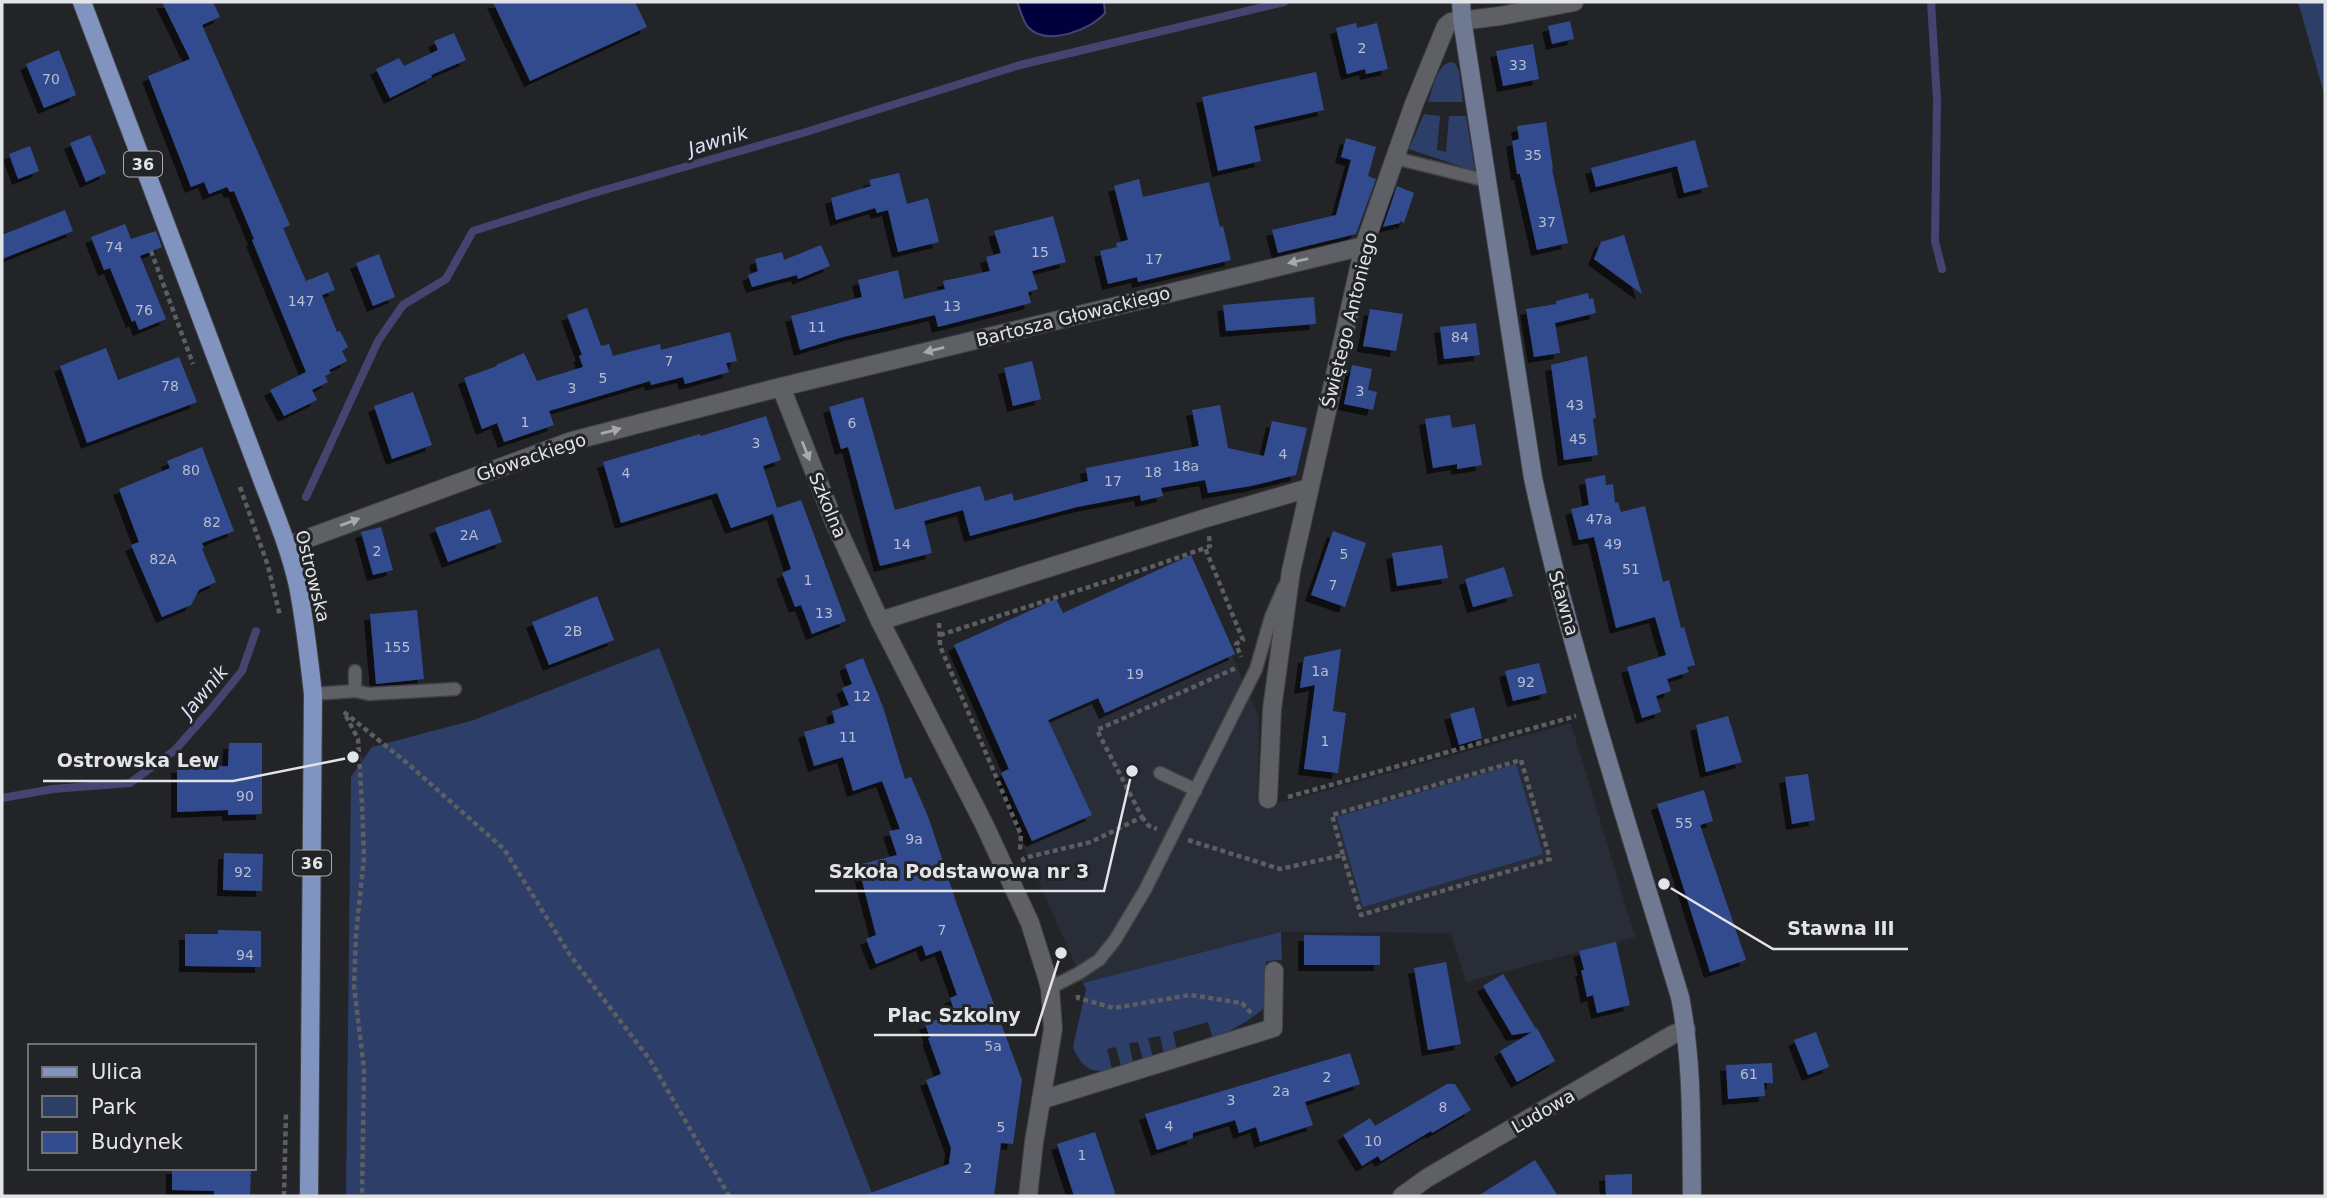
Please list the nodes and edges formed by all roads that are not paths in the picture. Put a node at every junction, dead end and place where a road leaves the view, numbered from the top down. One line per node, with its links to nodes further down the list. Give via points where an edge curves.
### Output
1 (82, 2): 9 (main road, Ostrowska / 36)
2 (1574, 2): 3 (street, via 1500,16)
3 (1461, 11): 4 (street, Świętego Antoniego, via 1446,26); 5 (street, Stawna)
4 (1395, 158): 5 (lane); 6 (street, Świętego Antoniego)
5 (1488, 181): 21 (street, Stawna, via 1547,544)
6 (1364, 246): 7 (street, Bartosza Głowackiego, one-way to 7); 8 (street, Świętego Antoniego)
7 (781, 387): 9 (street, Głowackiego, one-way to 7, via 572,441); 11 (street, Szkolna, one-way to 11, via 833,519)
8 (1309, 488): 10 (street, Świętego Antoniego); 11 (street)
9 (287, 546): 15 (main road, Ostrowska / 36, via 305,626)
10 (1291, 571): 17 (lane, via 1256,669); 18 (street, Świętego Antoniego, via 1272,709)
11 (880, 621): 20 (street, Szkolna, via 985,824 1030,923)
12 (355, 671): 14 (lane)
13 (455, 689): 14 (lane)
14 (355, 691): 15 (lane)
15 (313, 694): 23 (main road, Ostrowska / 36)
16 (1160, 773): 17 (lane)
17 (1196, 790): 20 (lane, via 1115,940 1099,960)
18 (1268, 799)
19 (1273, 971): 22 (street, via 1273,1028)
20 (1050, 988): 22 (street, Szkolna, via 1053,1030)
21 (1686, 1029): 25 (street, Ludowa); 26 (street, Stawna)
22 (1041, 1100): 24 (street, Szkolna)
23 (309, 1196)
24 (1028, 1196)
25 (1402, 1196)
26 (1692, 1196)

